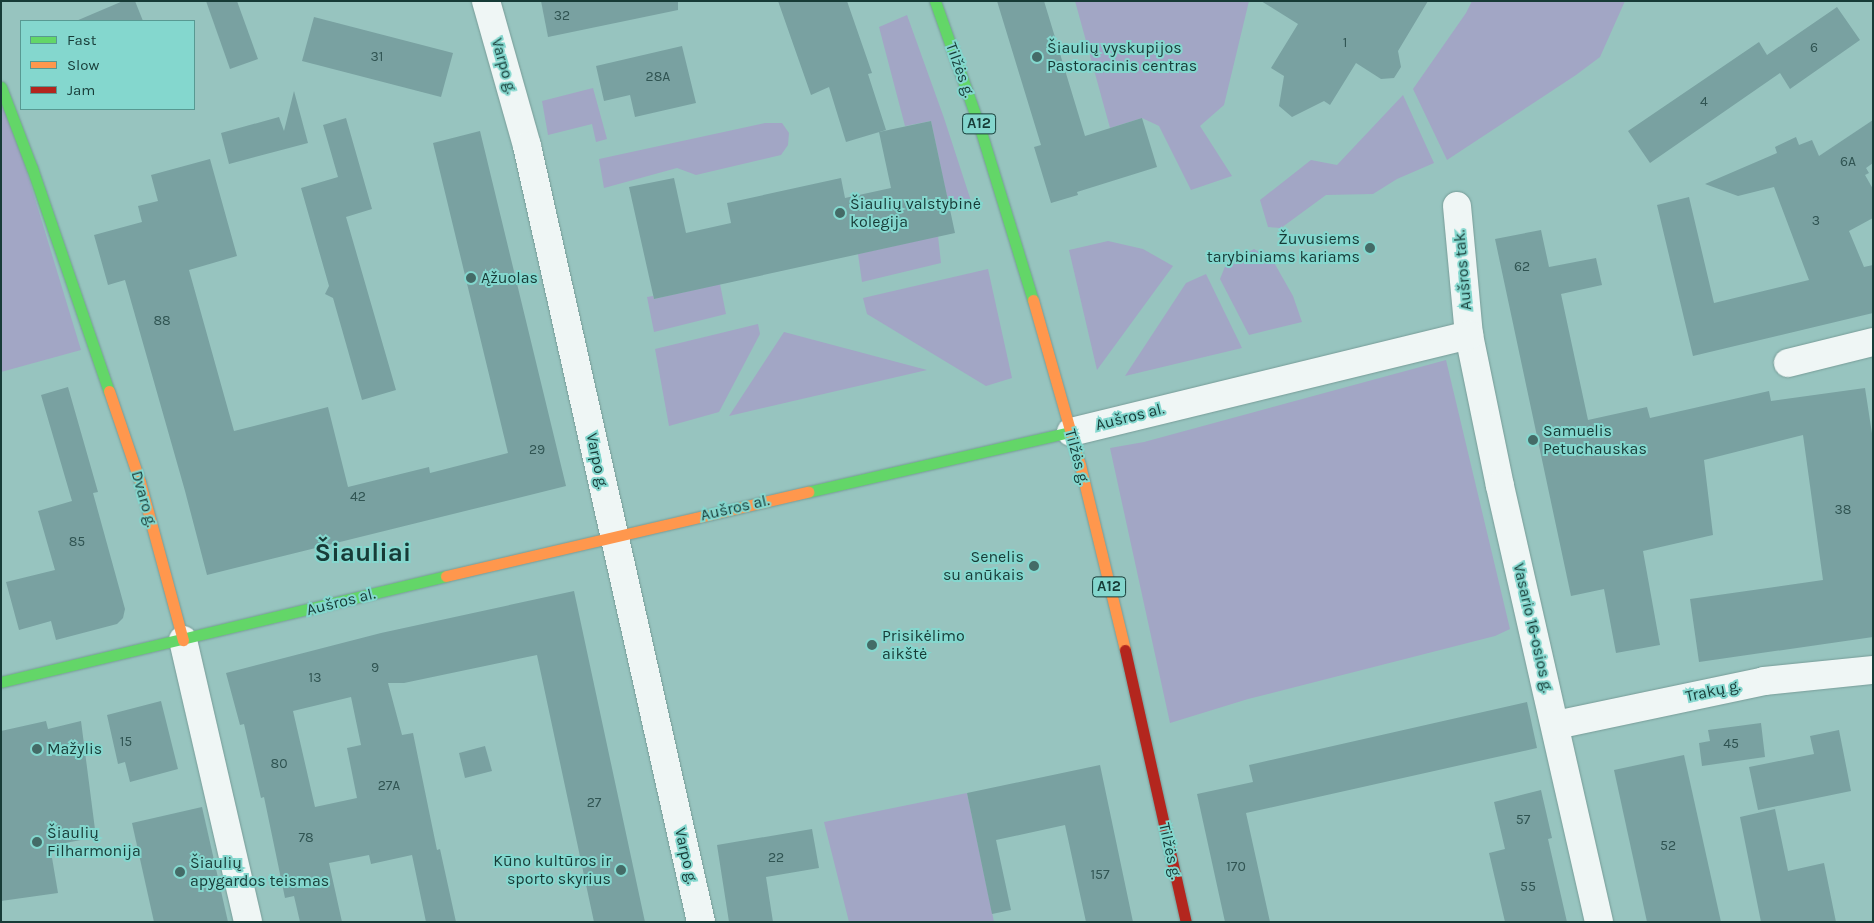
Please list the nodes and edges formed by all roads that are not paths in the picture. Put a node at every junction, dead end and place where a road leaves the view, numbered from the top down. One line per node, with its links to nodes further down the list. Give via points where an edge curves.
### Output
1 (486, 1): 9 (street, Varpo g., via 527,146)
2 (935, 1): 8 (main road, Tilžės g. / A12, via 1019,248)
3 (1, 87): 10 (main road, Dvaro g., via 140,482)
4 (1457, 206): 5 (street, Aušros tak.)
5 (1469, 335): 8 (street, Aušros al.); 13 (street, Vasario 16-osios g., via 1500,486)
6 (1873, 342): 7 (street)
7 (1788, 363)
8 (1071, 432): 9 (main road, Aušros al.); 16 (main road, Tilžės g. / A12, via 1141,716)
9 (613, 536): 10 (main road, Aušros al.); 15 (street, Varpo g.)
10 (183, 640): 12 (main road, Aušros al.); 14 (street, Dvaro g.)
11 (1873, 670): 13 (street, Trakų g., via 1764,681)
12 (1, 682)
13 (1556, 725): 17 (street, Vasario 16-osios g.)
14 (248, 922)
15 (701, 922)
16 (1186, 922)
17 (1599, 922)

